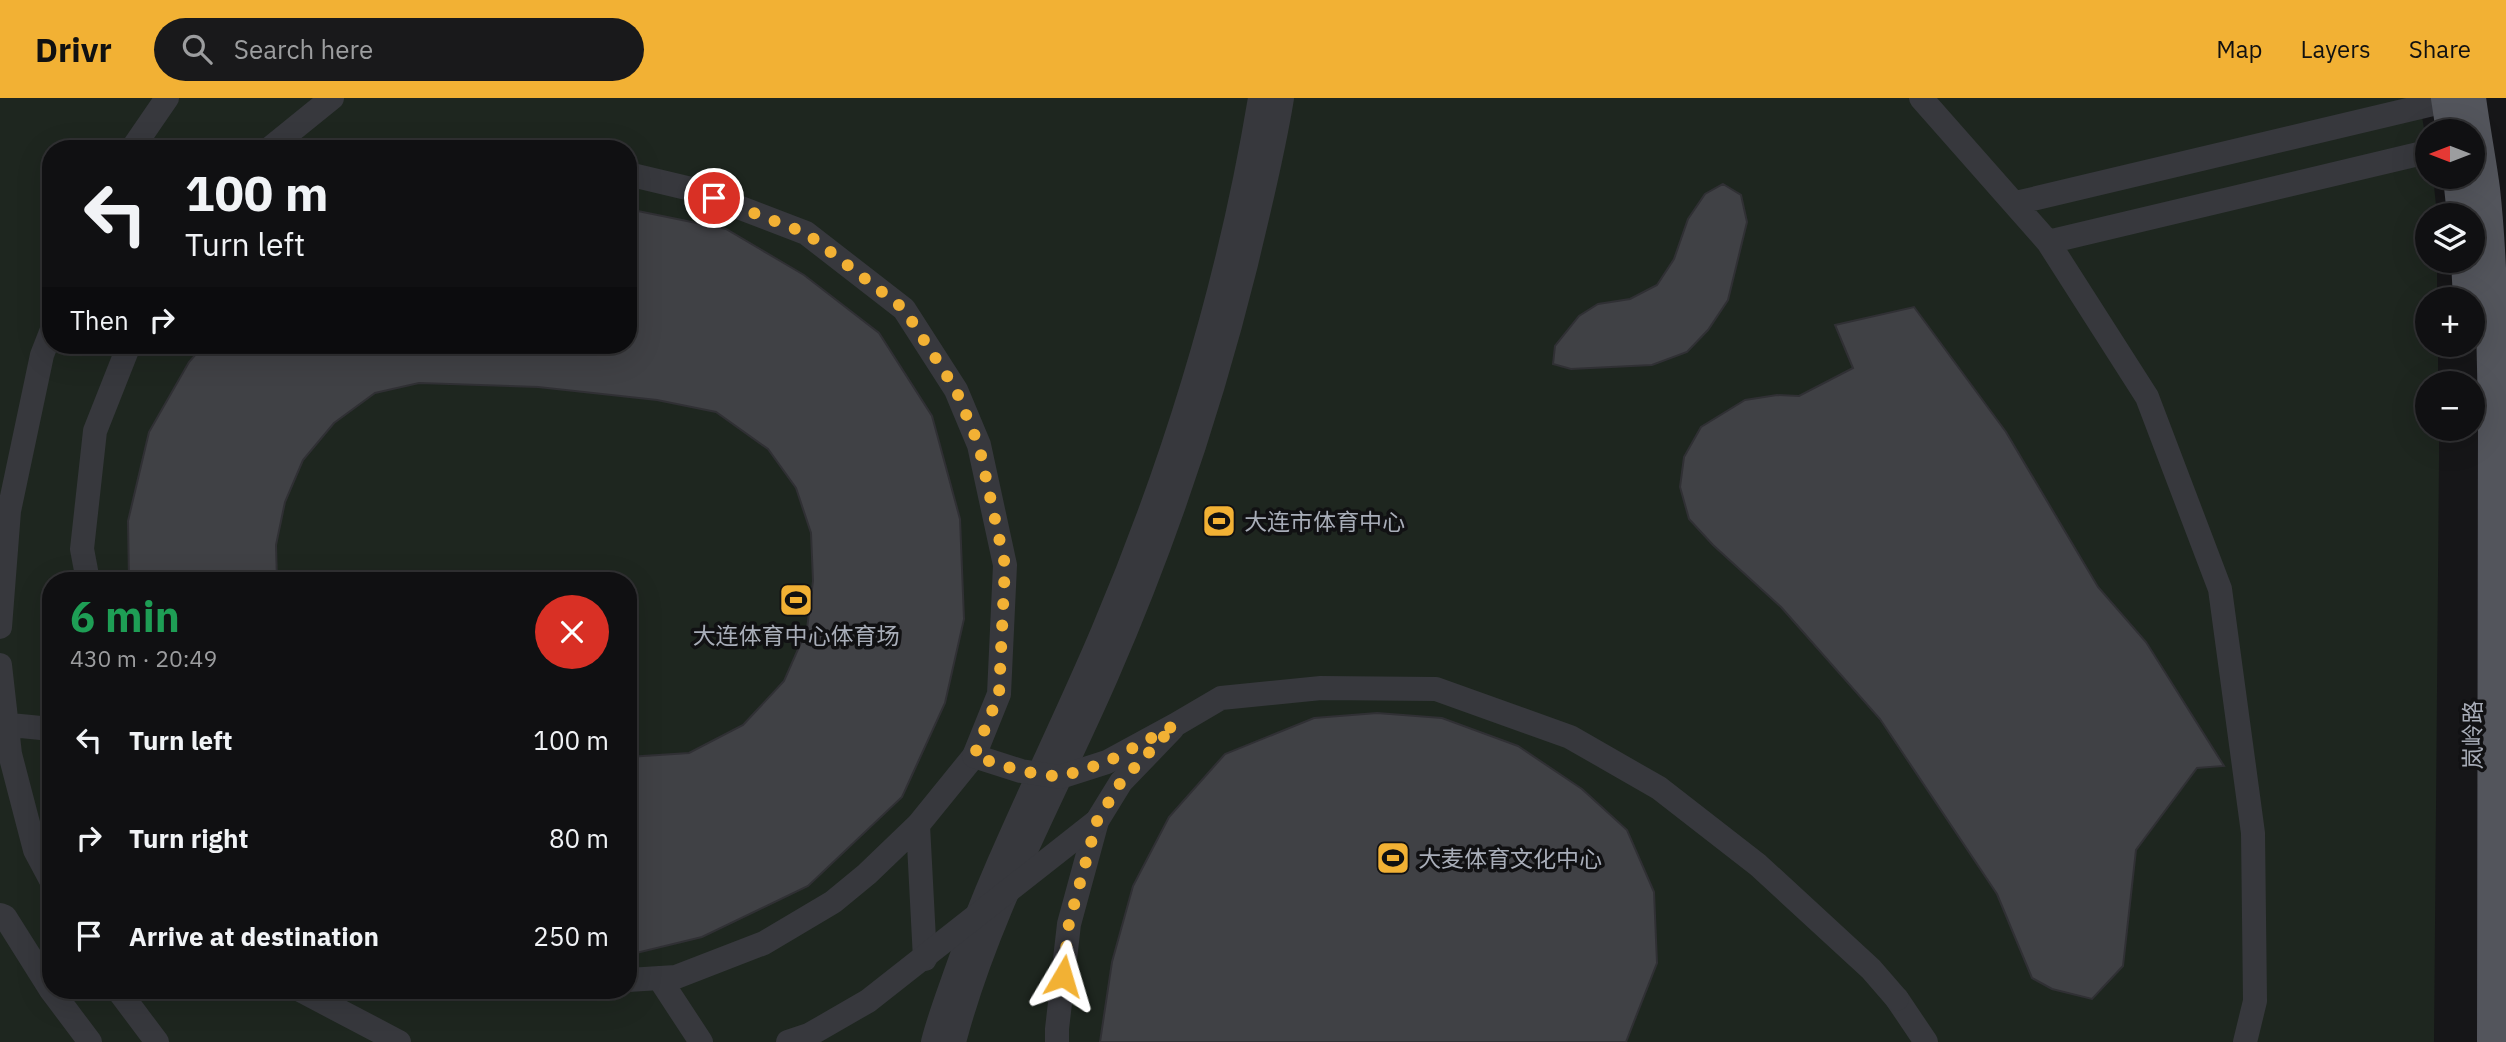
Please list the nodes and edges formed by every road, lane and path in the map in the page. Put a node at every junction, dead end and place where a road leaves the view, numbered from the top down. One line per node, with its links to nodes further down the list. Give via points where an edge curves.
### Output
1 (167, 98): 8 (street)
2 (332, 98): 9 (street)
3 (1260, 98): 42 (street, via 1216,300 1173,445 1102,633 1002,852)
4 (1282, 98): 43 (street, via 1226,345 1187,468 1151,571 989,935)
5 (1921, 98): 13 (street)
6 (2456, 99): 7 (main road, 岚岭路); 13 (street)
7 (2462, 119)
8 (138, 140)
9 (280, 140)
10 (2415, 155): 14 (street)
11 (637, 176): 25 (street, via 691,189 806,233 904,309 956,390 979,446 1005,565 999,694)
12 (2484, 189): 18 (main road, 岚岭路)
13 (2016, 203): 14 (street)
14 (2048, 242): 46 (street, via 2147,397 2220,589 2253,833 2255,1001)
15 (42, 354): 20 (street, via 9,511)
16 (125, 354): 19 (street, via 95,431 82,549)
17 (2472, 441): 47 (main road, 岚岭路)
18 (2500, 563): 48 (main road, 岚岭路)
19 (87, 572)
20 (0, 627)
21 (0, 665): 22 (street)
22 (2, 722): 24 (street); 28 (street, via 34,850)
23 (1175, 725): 25 (street, bridge, via 1107,762 1060,777 1020,771); 26 (street, bridge, via 1121,782); 45 (street, bridge, via 1221,698 1321,688 1436,689 1570,737 1659,788 1747,857 1871,969)
24 (42, 728)
25 (974, 756): 27 (street)
26 (1097, 821): 30 (street, bridge); 44 (street, via 1069,923)
27 (918, 825): 30 (street); 32 (street, via 833,902 764,943 676,977)
28 (42, 864)
29 (0, 915): 31 (street)
30 (925, 959): 41 (street, bridge, via 868,1001)
31 (42, 976)
32 (659, 978): 33 (street); 40 (street)
33 (637, 979)
34 (58, 999): 37 (street)
35 (125, 999): 38 (street)
36 (317, 999): 39 (street)
37 (90, 1042)
38 (157, 1042)
39 (399, 1042)
40 (701, 1042)
41 (788, 1042)
42 (933, 1042)
43 (954, 1042)
44 (1057, 1042)
45 (1926, 1042)
46 (2245, 1042)
47 (2472, 1042)
48 (2493, 1042)

